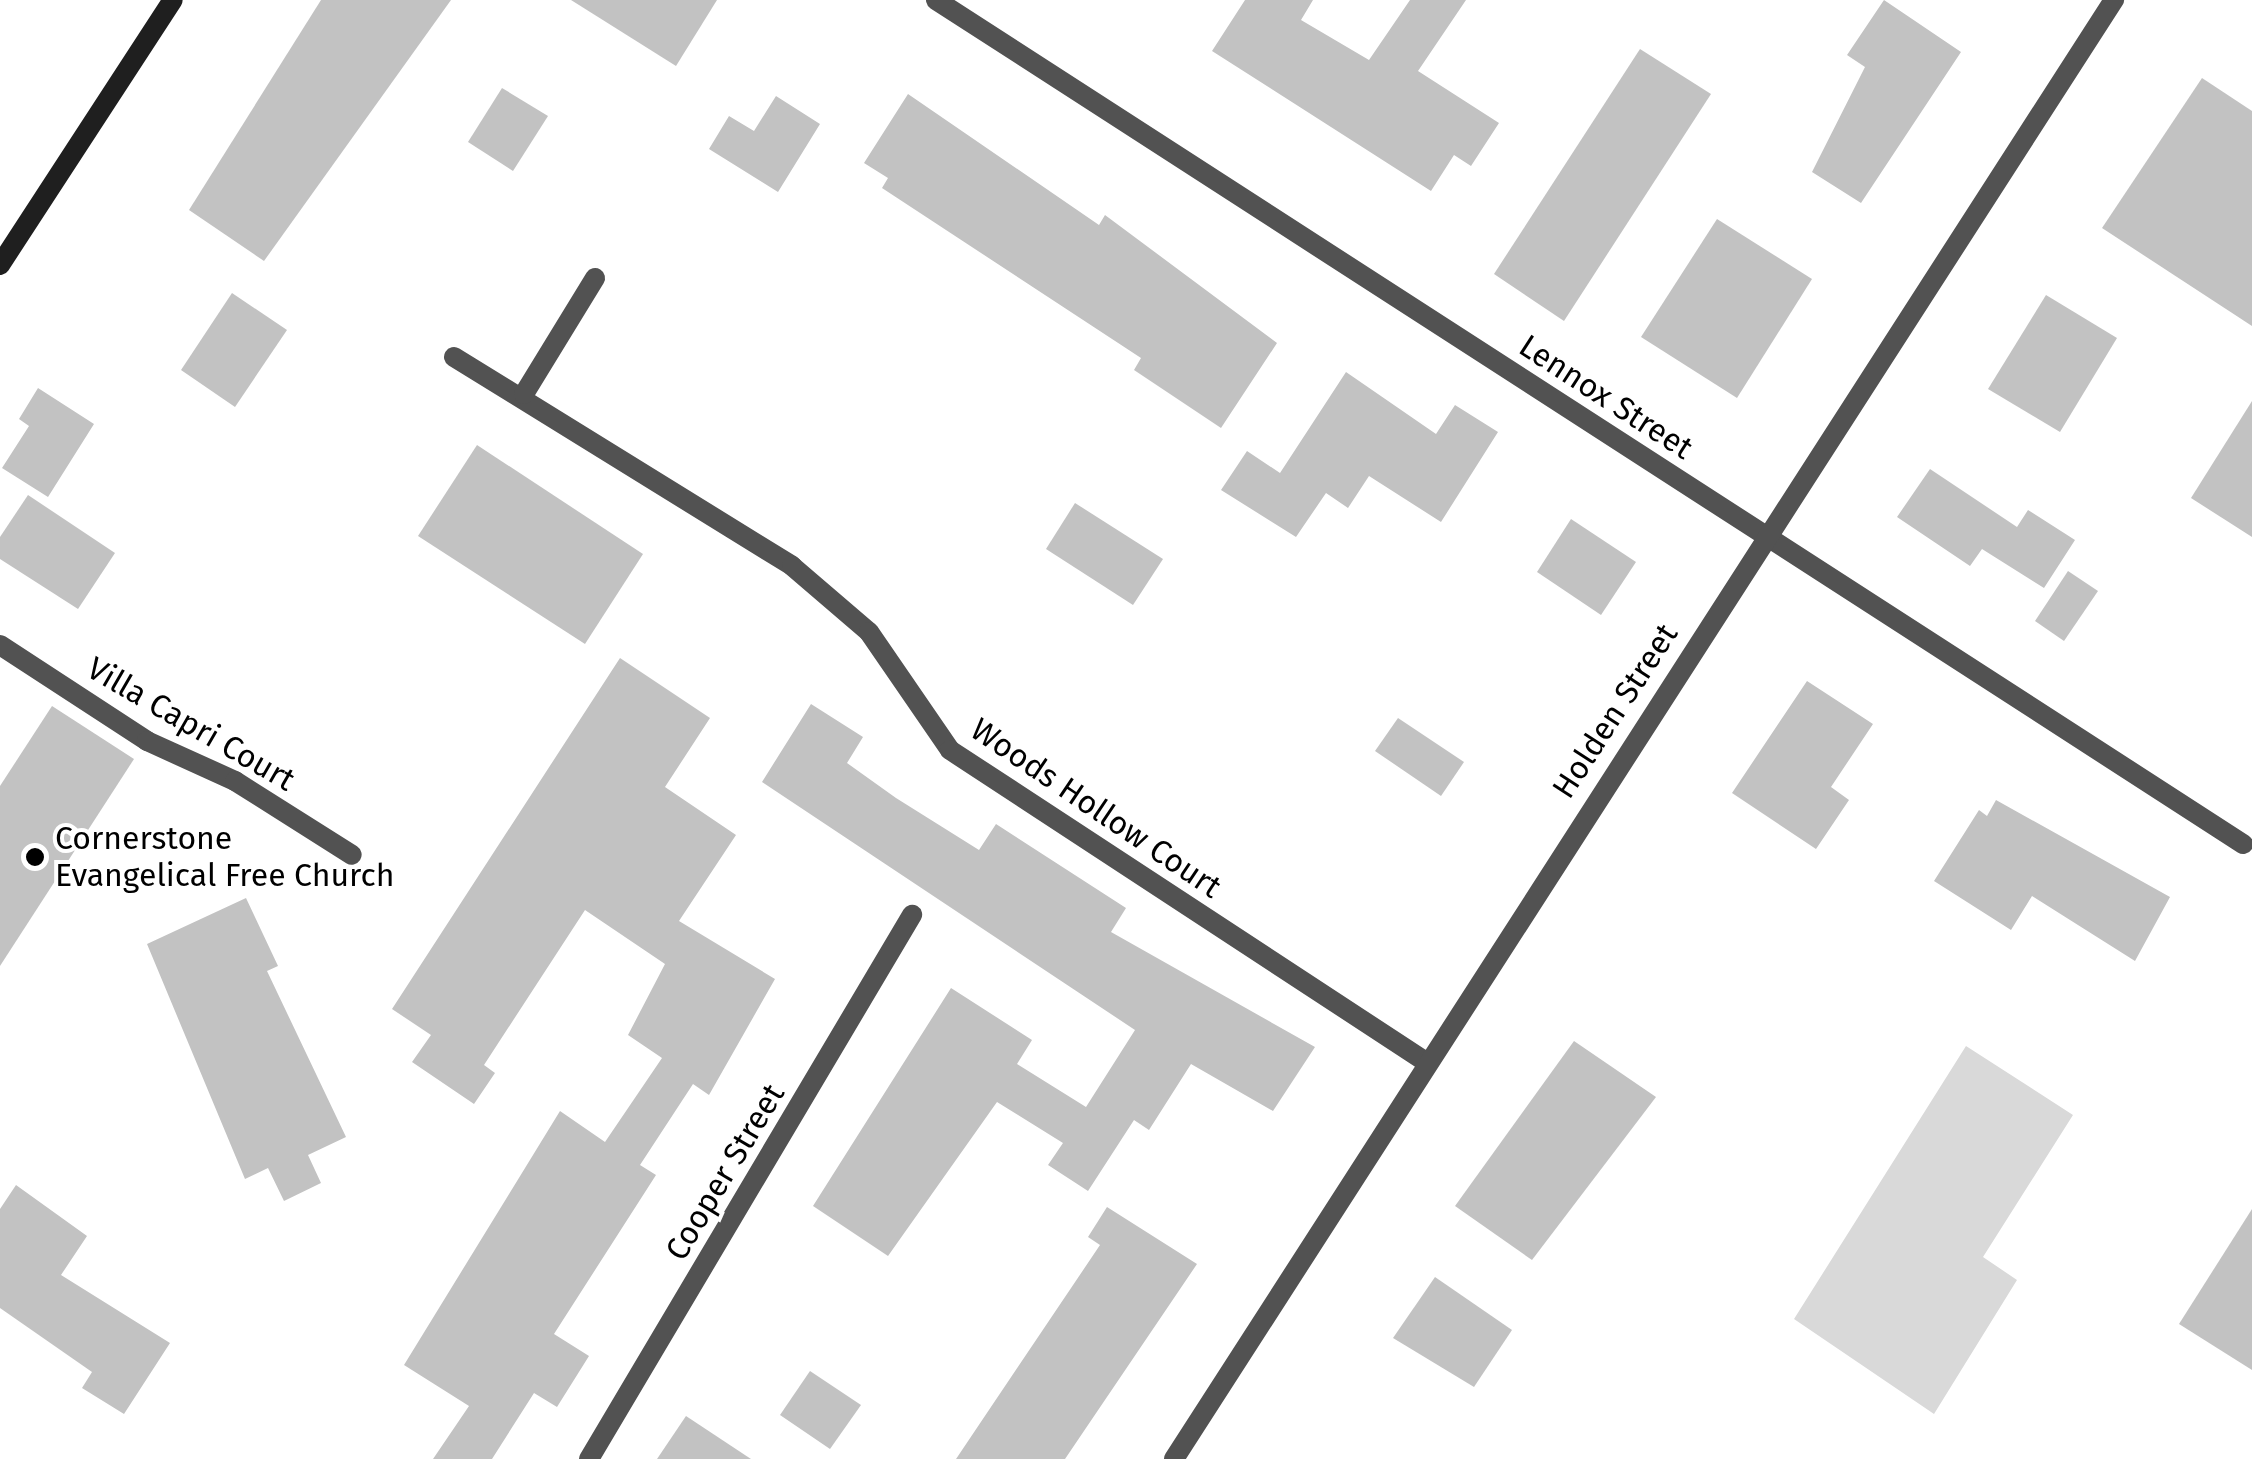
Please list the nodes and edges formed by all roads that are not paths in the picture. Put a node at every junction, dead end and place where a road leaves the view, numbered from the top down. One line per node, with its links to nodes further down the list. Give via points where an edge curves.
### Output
1 (173, 0): 4 (street)
2 (936, 0): 8 (street, Lennox Street)
3 (2114, 0): 8 (street, Holden Street)
4 (0, 265)
5 (595, 278): 7 (street)
6 (454, 356): 7 (street, Woods Hollow Court)
7 (524, 394): 13 (street, Woods Hollow Court, via 832,597 869,632 950,750)
8 (1764, 534): 10 (street, Lennox Street); 13 (street, Holden Street)
9 (0, 645): 11 (street, Villa Capri Court, via 147,741 235,780)
10 (2244, 844)
11 (352, 855)
12 (912, 916): 14 (street, Cooper Street)
13 (1426, 1062): 15 (street, Holden Street)
14 (589, 1459)
15 (1174, 1459)

